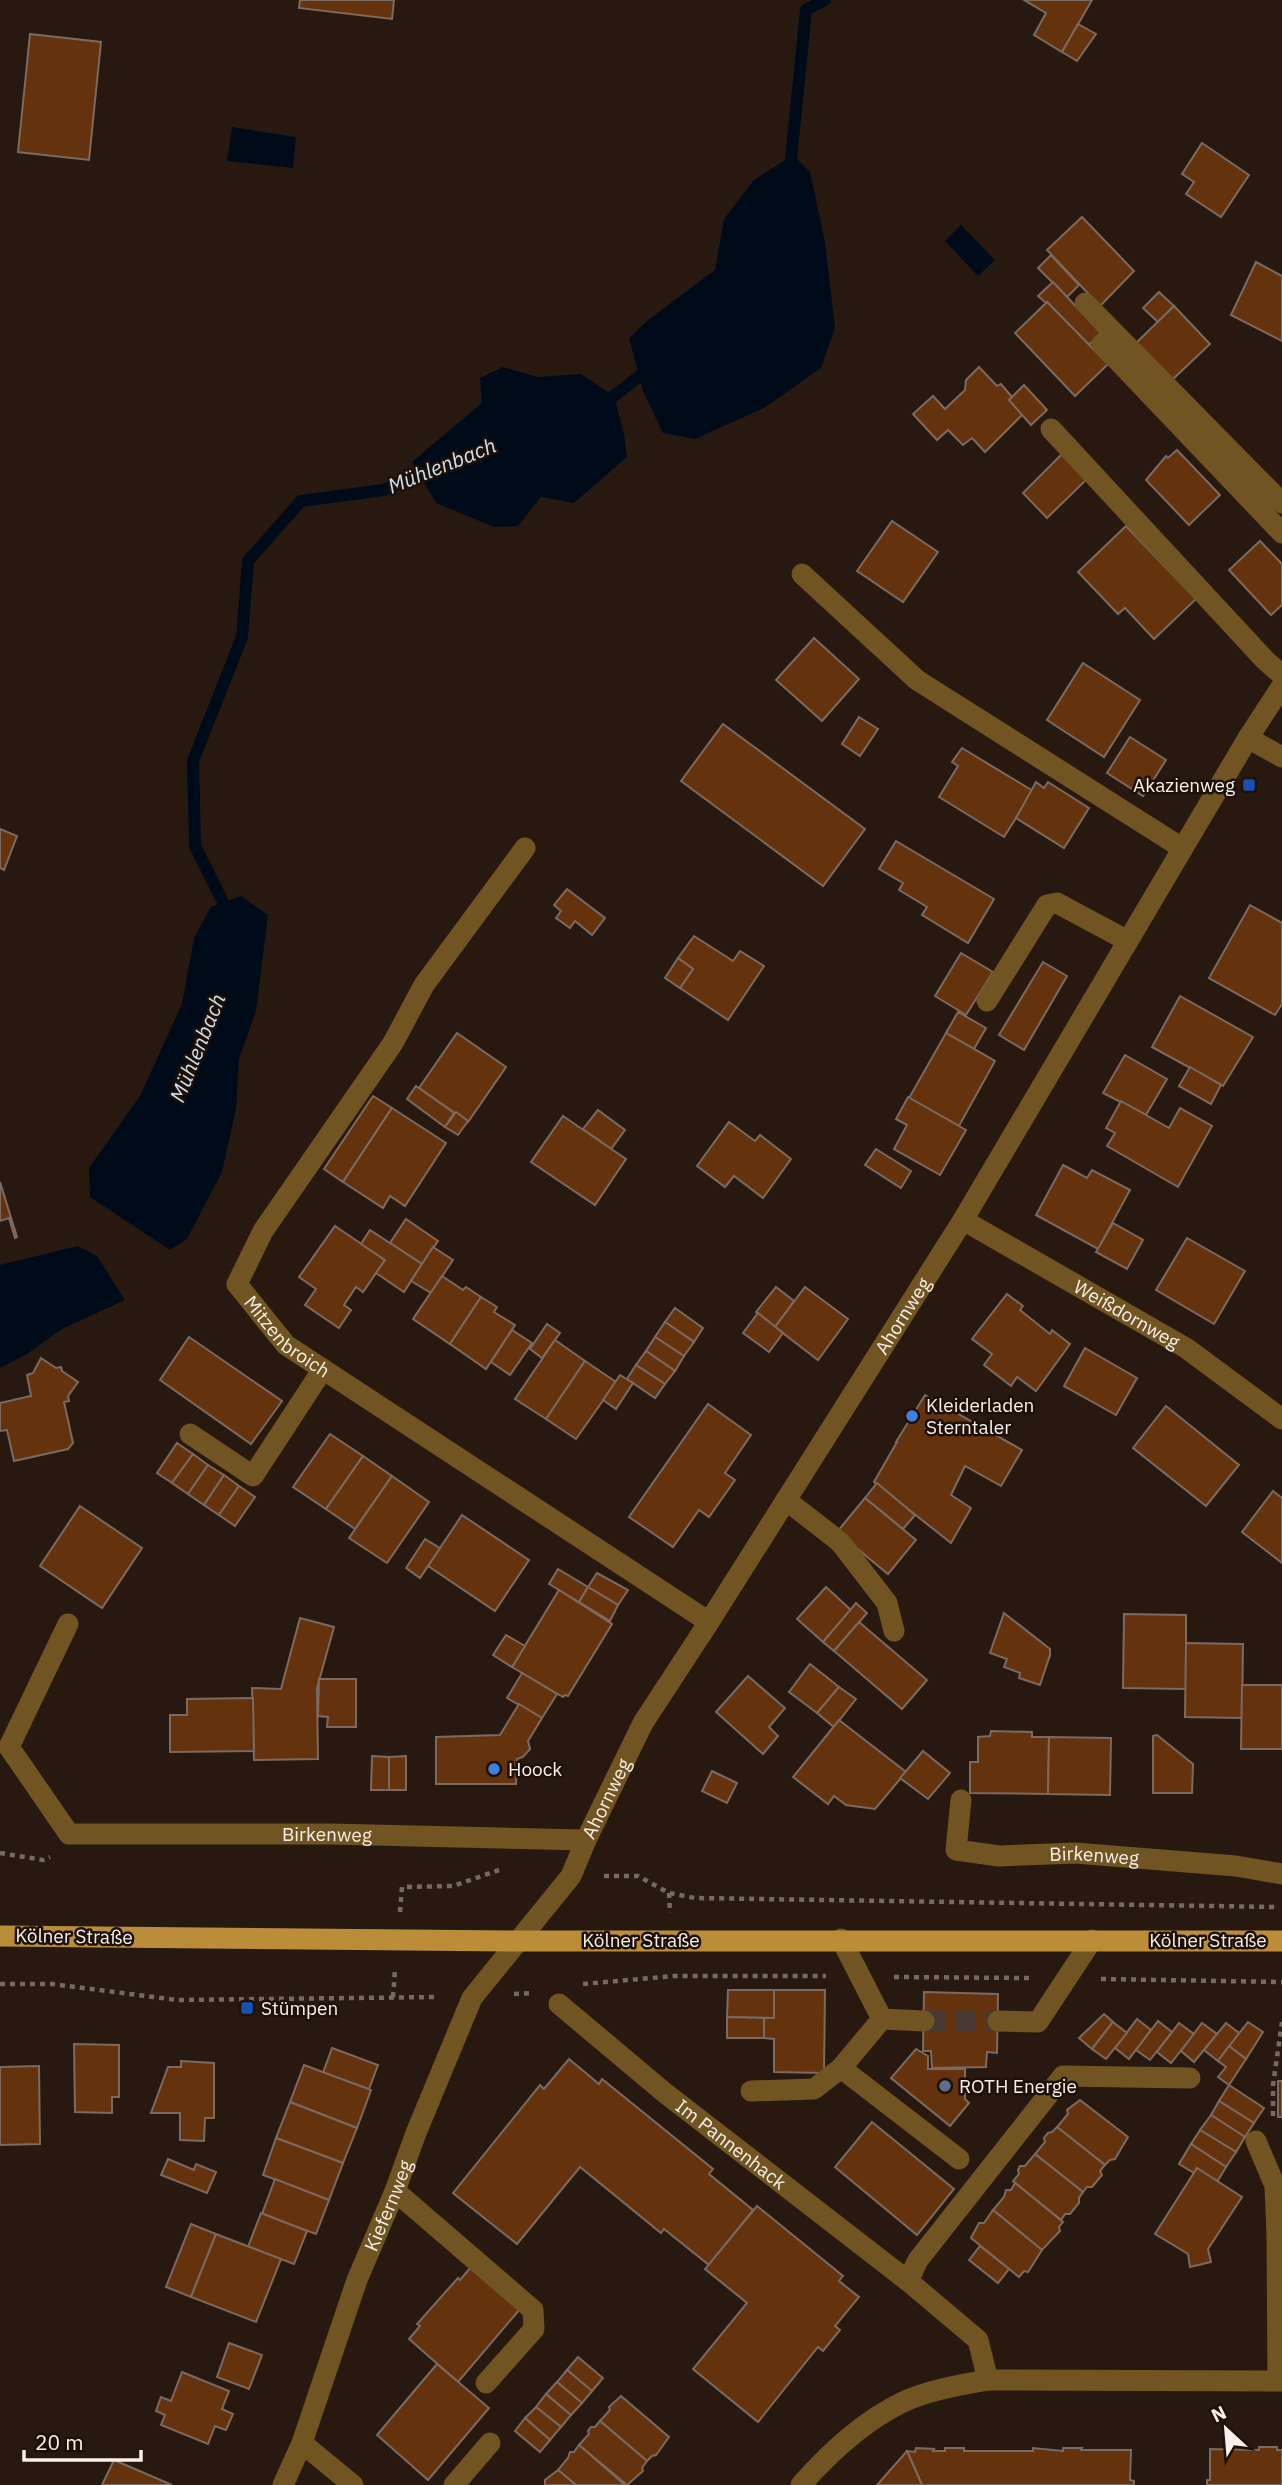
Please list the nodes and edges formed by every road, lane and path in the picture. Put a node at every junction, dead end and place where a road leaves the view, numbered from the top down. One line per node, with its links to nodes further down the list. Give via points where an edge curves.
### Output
1 (1086, 303): 4 (street)
2 (1102, 344): 5 (street)
3 (1051, 429): 7 (street)
4 (1282, 503)
5 (1282, 533)
6 (802, 574): 12 (street, via 917,680)
7 (1282, 675)
8 (1282, 686): 9 (street, Ahornweg)
9 (1248, 738): 10 (street); 12 (street, Ahornweg)
10 (1282, 757)
11 (525, 848): 16 (street, Mitzenbroich, via 424,985 393,1043 263,1231 237,1284 286,1345)
12 (1182, 848): 13 (street, Ahornweg)
13 (1128, 941): 14 (street, via 1057,903 1046,905); 15 (street, Ahornweg)
14 (987, 1000)
15 (963, 1220): 17 (street, Weißdornweg, via 1186,1348); 19 (street, Ahornweg)
16 (323, 1369): 18 (street, via 253,1476); 20 (street, Mitzenbroich)
17 (1282, 1419)
18 (190, 1434)
19 (786, 1500): 20 (street, Ahornweg); 22 (street, via 841,1542 887,1603)
20 (709, 1622): 24 (street, Ahornweg, via 643,1723)
21 (68, 1624): 24 (street, Birkenweg, via 9,1747 69,1834)
22 (894, 1631)
23 (961, 1800): 25 (street, Birkenweg, via 956,1850 999,1856 1075,1853)
24 (586, 1840): 26 (street, Ahornweg)
25 (1282, 1874)
26 (571, 1876): 27 (path, via 638,1875 669,1893 695,1898); 31 (street, Ahornweg)
27 (1282, 1907)
28 (0, 1936): 31 (main road, Kölner Straße)
29 (841, 1940): 30 (main road, Kölner Straße); 31 (main road, Kölner Straße); 33 (street)
30 (1092, 1940): 32 (main road, Kölner Straße); 34 (street)
31 (519, 1941): 39 (street, Kiefernweg)
32 (1282, 1941)
33 (860, 1976): 34 (path); 38 (path, via 674,1976); 40 (street)
34 (1066, 1979): 35 (path); 42 (street, via 1038,2022)
35 (1282, 1982)
36 (0, 1984): 39 (path, via 52,1984 177,2000)
37 (535, 1993): 39 (path)
38 (565, 1996): 52 (street, Im Pannenhack, via 665,2093)
39 (472, 1998): 50 (street, Kiefernweg)
40 (882, 2018): 41 (street); 44 (street)
41 (923, 2021)
42 (998, 2021)
43 (1282, 2022): 47 (path)
44 (841, 2068): 46 (street, via 814,2089); 49 (street)
45 (1190, 2078): 52 (street, via 1063,2076 918,2260)
46 (751, 2091)
47 (1273, 2122)
48 (1256, 2141): 51 (street, via 1275,2186)
49 (959, 2159)
50 (396, 2191): 55 (street, via 533,2310 534,2329); 56 (street, Kiefernweg, via 357,2280)
51 (1280, 2235): 54 (street)
52 (908, 2281): 53 (street, Im Pannenhack, via 978,2340)
53 (988, 2380): 54 (street); 61 (street, via 904,2402 858,2431)
54 (1280, 2381)
55 (486, 2384)
56 (302, 2443): 58 (street, Kiefernweg); 59 (street)
57 (490, 2443): 60 (street)
58 (283, 2485)
59 (353, 2485)
60 (454, 2485)
61 (801, 2485)

